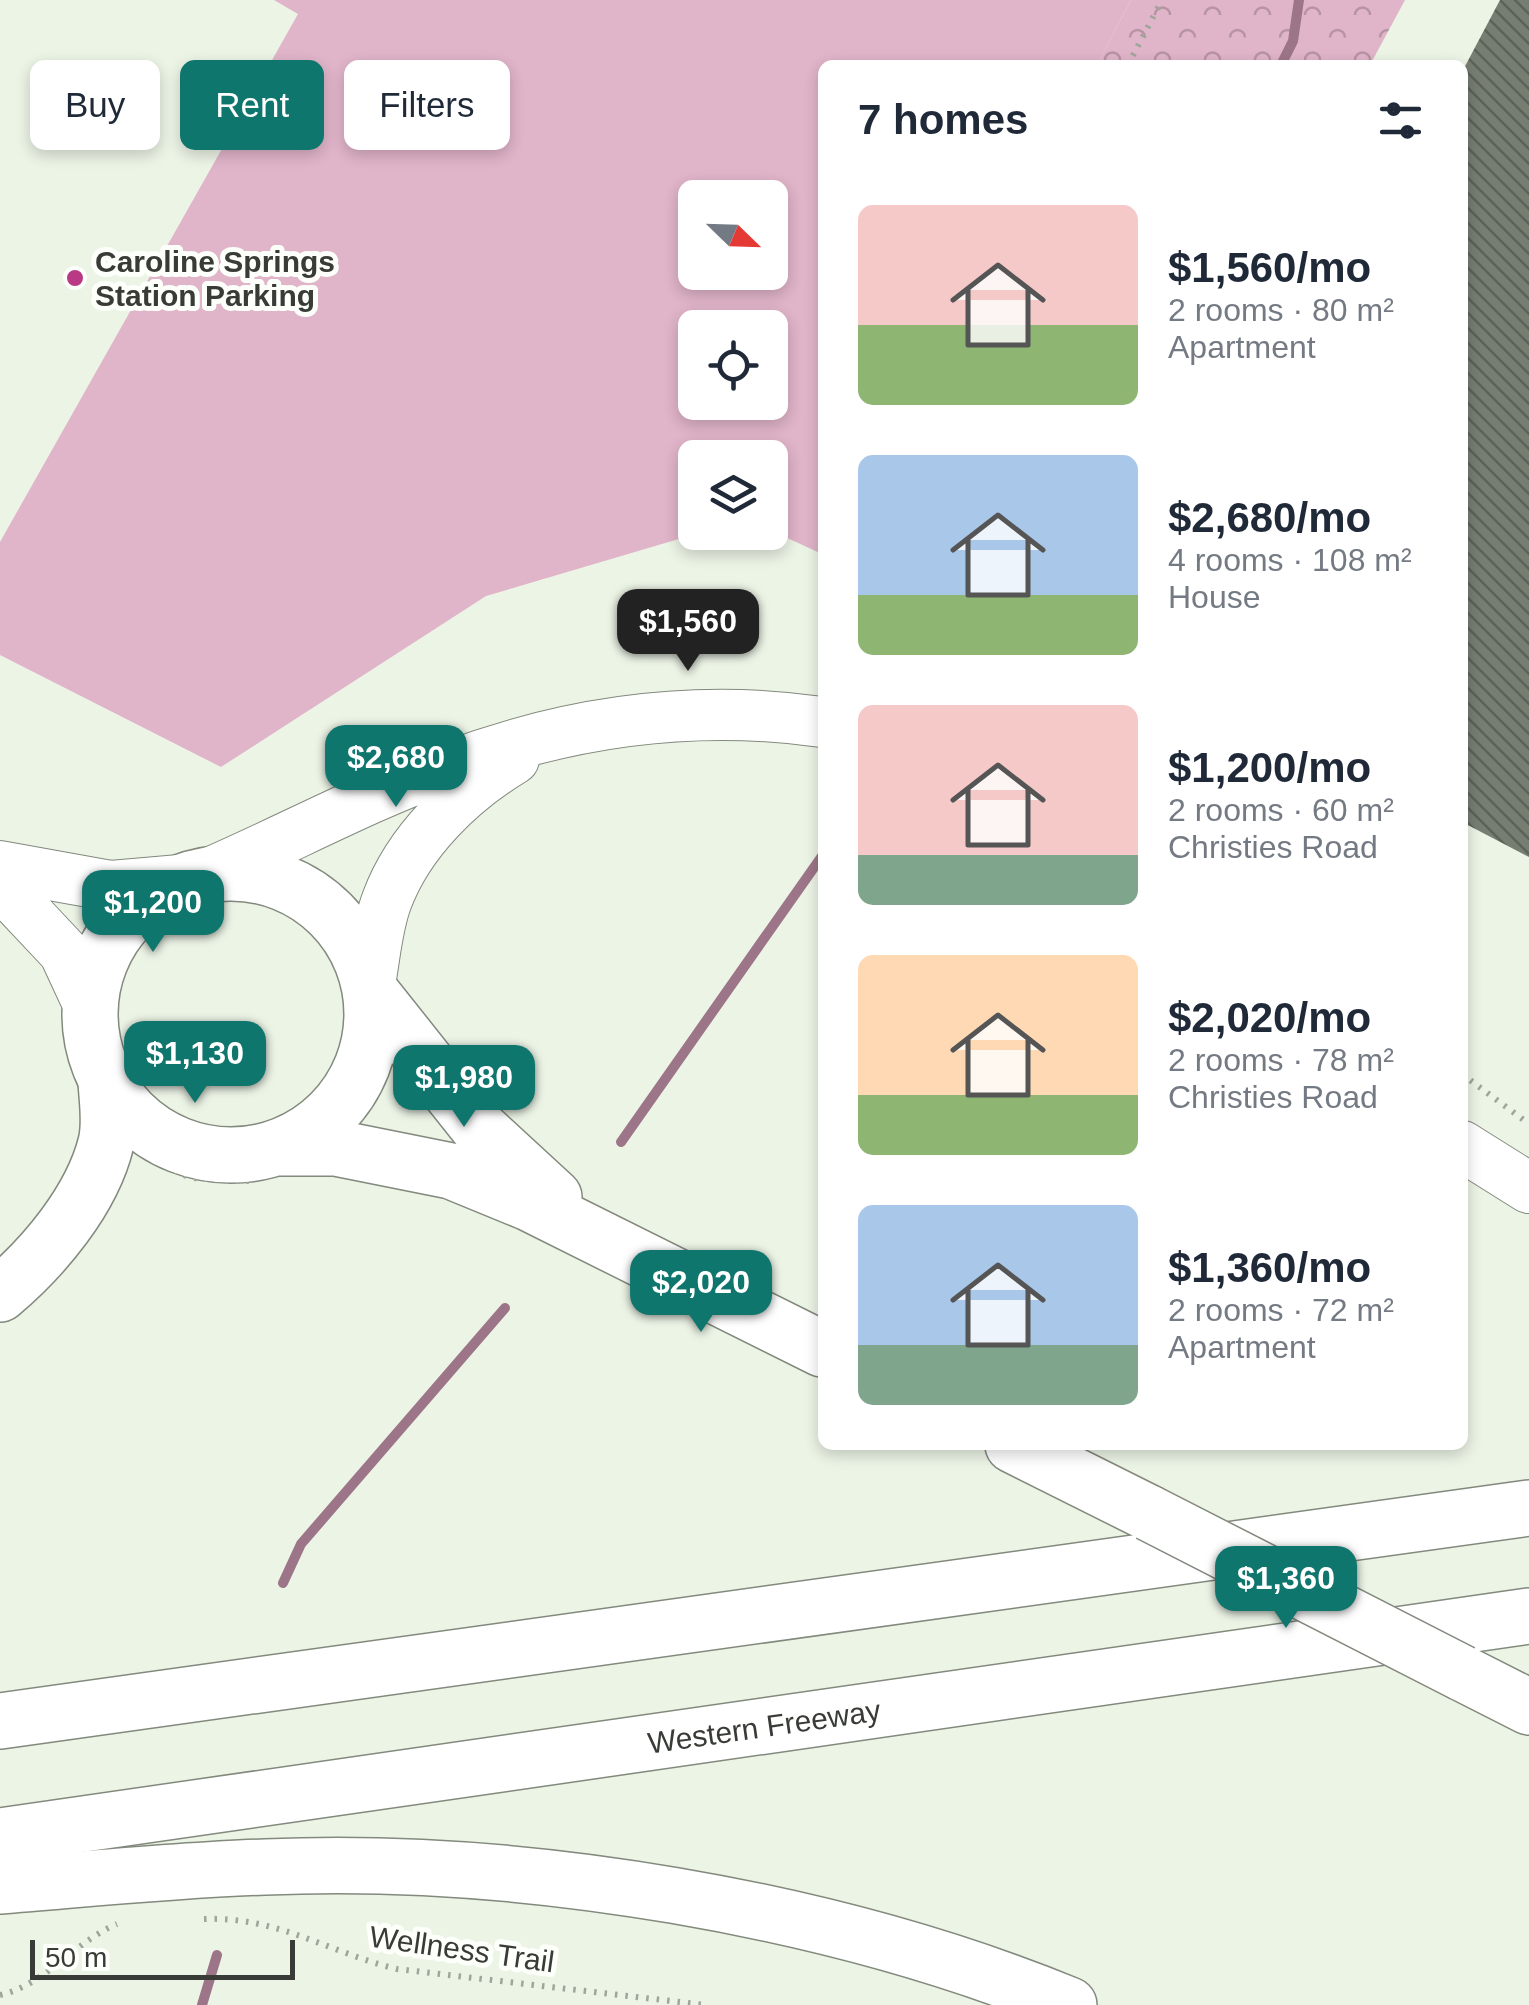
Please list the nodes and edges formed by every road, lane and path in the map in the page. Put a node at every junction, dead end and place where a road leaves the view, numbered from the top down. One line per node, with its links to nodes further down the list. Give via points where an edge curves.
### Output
1 (1162, 0): 2 (path)
2 (1131, 60)
3 (818, 721): 4 (street, via 757,713 656,715)
4 (557, 733): 6 (street, via 449,766); 8 (street, via 493,772 439,818 387,900)
5 (0, 866): 6 (street, via 111,886)
6 (200, 876): 8 (main road, via 250,873 291,885 328,909 354,943); 9 (main road, via 162,890 124,920 100,961)
7 (0, 884): 9 (street, via 64,952)
8 (370, 988): 15 (main road, via 373,1025 364,1065 343,1101); 17 (main road, via 478,1127 526,1176)
9 (90, 1008): 11 (main road, via 93,1046)
10 (1468, 1078): 12 (path)
11 (106, 1081): 15 (main road, via 130,1114 162,1138); 18 (main road, via 106,1143 92,1178 27,1271)
12 (1529, 1124)
13 (1468, 1150): 16 (street)
14 (141, 1152): 15 (path, via 190,1178 232,1184)
15 (269, 1164): 17 (main road, via 377,1153 450,1171)
16 (1529, 1188)
17 (618, 1246): 19 (main road)
18 (0, 1294)
19 (818, 1347)
20 (1023, 1450): 23 (main road, bridge)
21 (1529, 1508): 24 (main road)
22 (1529, 1616): 25 (main road, Western Freeway)
23 (1529, 1707)
24 (0, 1721)
25 (0, 1836)
26 (0, 1886): 31 (main road, via 268,1867 471,1872 606,1886 867,1940)
27 (202, 1918): 30 (path, Wellness Trail, via 278,1926 398,1969)
28 (132, 1921): 29 (path, via 108,1928 44,1976)
29 (0, 1994)
30 (705, 2005)
31 (1069, 2005)

